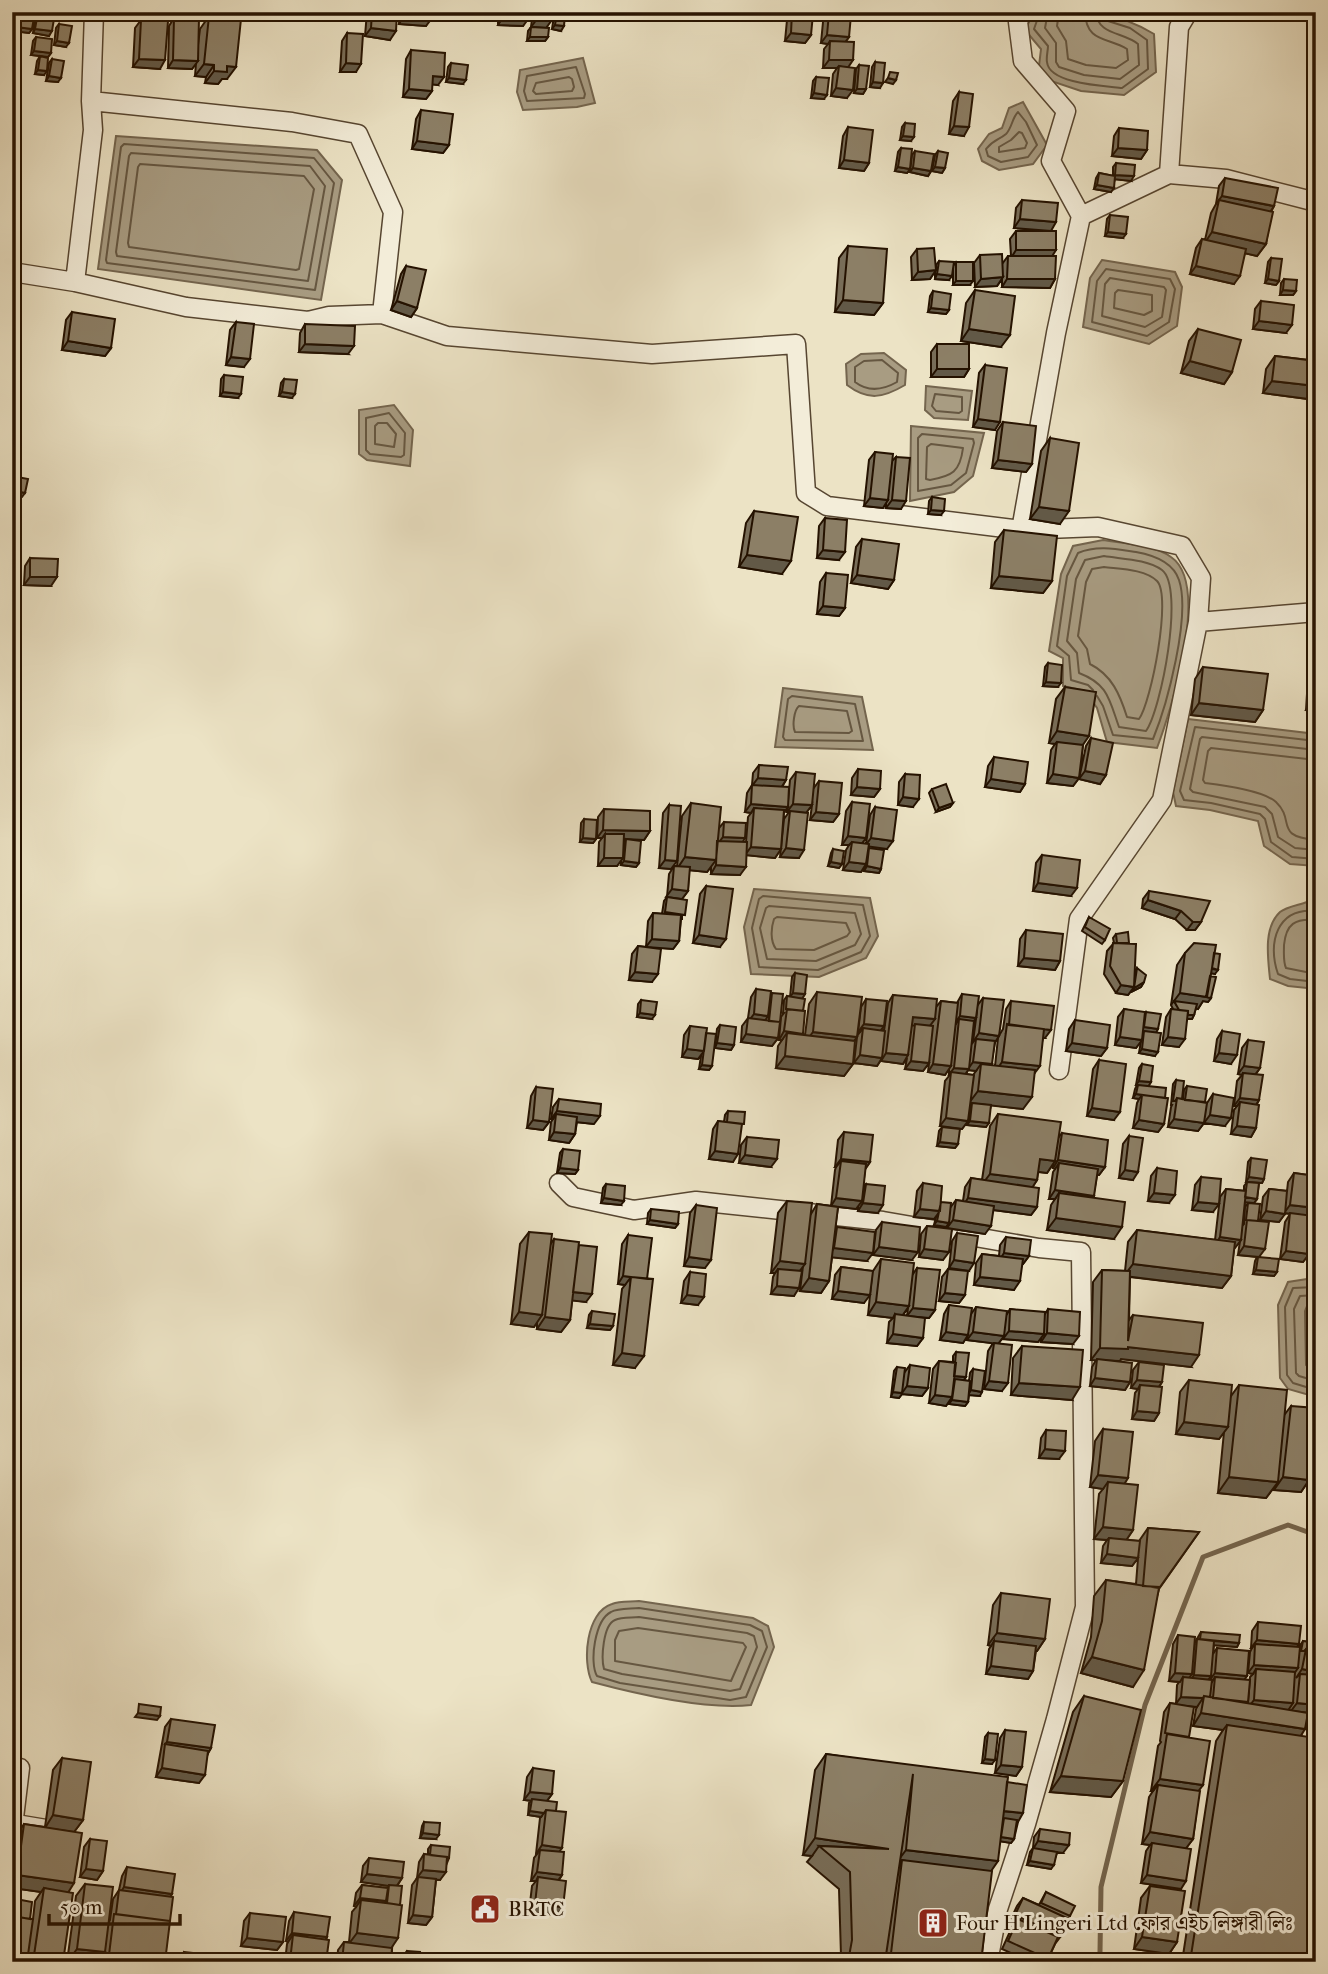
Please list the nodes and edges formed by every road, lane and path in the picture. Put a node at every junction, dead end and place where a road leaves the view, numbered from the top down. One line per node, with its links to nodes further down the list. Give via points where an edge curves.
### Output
1 (94, 12): 4 (street)
2 (1022, 12): 7 (street, via 1018,22 1023,61 1066,111 1051,161)
3 (1188, 12): 5 (street, via 1179,27)
4 (91, 101): 9 (street, via 93,130); 10 (street, via 292,122 358,134 393,212)
5 (1169, 174): 6 (street, via 1226,179); 7 (street)
6 (1316, 202)
7 (1081, 216): 11 (street)
8 (12, 272): 9 (street)
9 (75, 282): 10 (street, via 186,307 308,321)
10 (382, 314): 11 (street, via 447,336 652,354 796,344 806,493 827,506)
11 (1021, 530): 13 (street, via 1098,527 1182,546 1201,578)
12 (1316, 612): 13 (street)
13 (1198, 622): 14 (street, via 1162,800 1079,919)
14 (1059, 1070)
15 (559, 1183): 18 (street, via 573,1198 634,1210 696,1201 883,1221 1081,1252 1084,1607 1056,1719 998,1909)
16 (20, 1768): 17 (street, via 16,1824)
17 (58, 1831)
18 (988, 1962)

